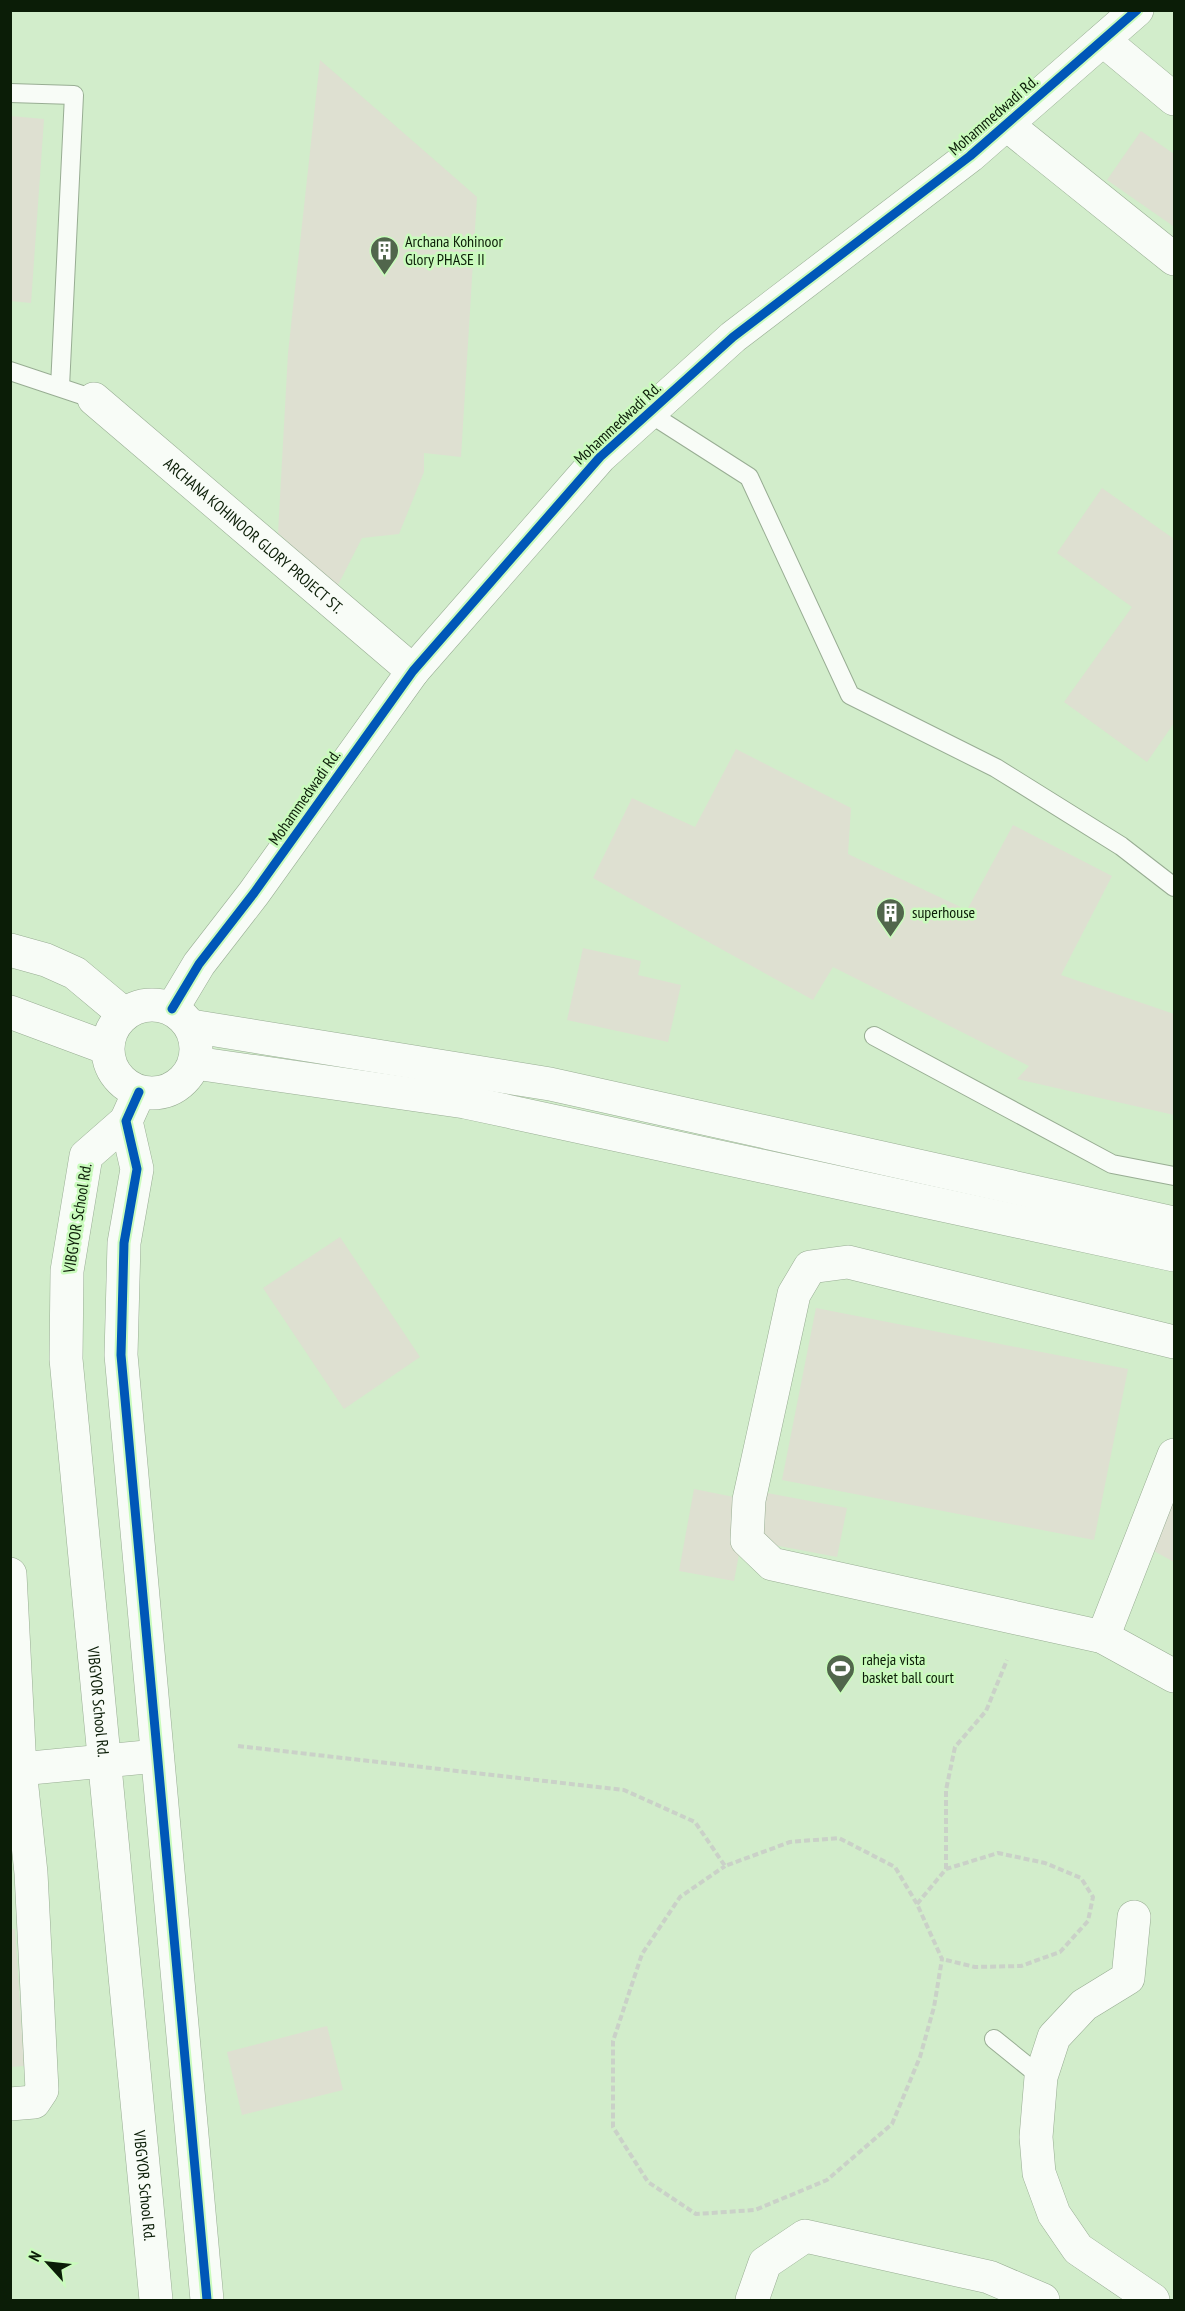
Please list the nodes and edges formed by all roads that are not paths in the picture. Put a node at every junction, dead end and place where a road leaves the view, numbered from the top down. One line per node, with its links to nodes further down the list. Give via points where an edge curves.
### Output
1 (1137, 10): 2 (street, Mohammedwadi Rd.)
2 (1103, 40): 4 (street); 5 (street, Mohammedwadi Rd.)
3 (10, 93): 8 (lane, via 74,95)
4 (1174, 99)
5 (1006, 124): 6 (street); 10 (street, Mohammedwadi Rd., via 970,156 733,337)
6 (1174, 259)
7 (10, 371): 8 (lane)
8 (60, 387): 9 (lane)
9 (94, 399): 11 (street, ARCHANA KOHINOOR GLORY PROJECT ST.)
10 (649, 412): 11 (street, Mohammedwadi Rd., via 600,457); 12 (lane, via 749,477 850,694 996,768 1121,846)
11 (413, 671): 16 (street, Mohammedwadi Rd., via 199,964)
12 (1174, 887)
13 (10, 950): 15 (street, via 75,973)
14 (10, 1012): 18 (street)
15 (124, 1014): 16 (street, via 139,1006 156,1004); 18 (street, via 112,1029)
16 (181, 1017): 19 (street, via 195,1037); 23 (street, via 550,1084)
17 (874, 1036): 22 (lane, via 1112,1164)
18 (107, 1048): 20 (street, via 111,1067 122,1083)
19 (195, 1063): 20 (street, via 179,1084 166,1091); 24 (street, via 465,1102)
20 (139, 1092): 21 (street)
21 (126, 1121): 31 (street, via 137,1169 124,1243 121,1354); 32 (street, VIBGYOR School Rd., via 86,1156 67,1271 66,1359)
22 (1174, 1176)
23 (1174, 1222)
24 (1174, 1255)
25 (1174, 1342): 28 (street, via 848,1262 810,1267 794,1294 749,1500 747,1540 772,1564)
26 (1174, 1455): 28 (street)
27 (10, 1575): 29 (street)
28 (1103, 1637): 30 (street)
29 (13, 1671): 33 (street)
30 (1174, 1676)
31 (157, 1756): 32 (street); 40 (street)
32 (103, 1762): 33 (street); 39 (street, VIBGYOR School Rd.)
33 (20, 1769): 34 (street)
34 (21, 1874): 38 (street, via 42,2090 34,2102)
35 (1134, 1917): 37 (street, via 1128,1978 1084,2005 1054,2037)
36 (994, 2039): 37 (lane)
37 (1041, 2077): 43 (street, via 1036,2137 1039,2173 1054,2214 1078,2249)
38 (10, 2104)
39 (156, 2301)
40 (207, 2301)
41 (752, 2301): 42 (street, via 765,2263 805,2236 989,2277)
42 (1043, 2301)
43 (1153, 2301)

